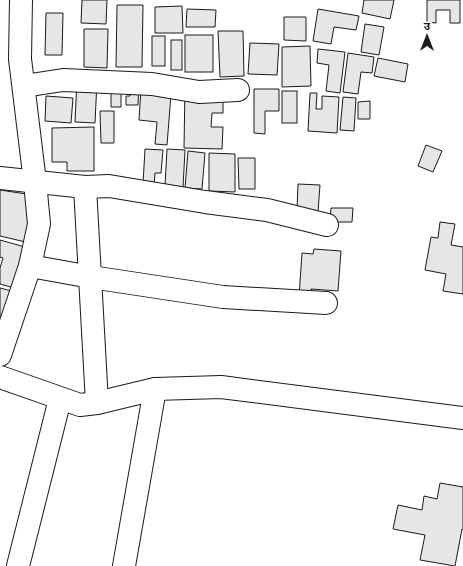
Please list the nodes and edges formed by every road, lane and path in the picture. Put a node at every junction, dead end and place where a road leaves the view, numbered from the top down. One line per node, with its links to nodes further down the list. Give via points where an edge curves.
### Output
1 (21, 0): 2 (street, via 20,59)
2 (24, 86): 3 (street, via 63,80 152,84 199,92); 5 (street)
3 (238, 90)
4 (0, 178): 5 (street)
5 (36, 182): 6 (street); 8 (street, via 39,224)
6 (86, 187): 7 (street, via 109,186 267,210); 9 (street)
7 (327, 225)
8 (30, 266): 9 (street); 11 (street)
9 (90, 277): 10 (street, via 223,297); 15 (street)
10 (326, 303)
11 (0, 355)
12 (0, 377): 14 (street)
13 (155, 390): 15 (street); 16 (street, via 221,387); 18 (street)
14 (60, 399): 15 (street, via 80,405); 17 (street)
15 (97, 403)
16 (463, 418)
17 (18, 566)
18 (124, 566)

